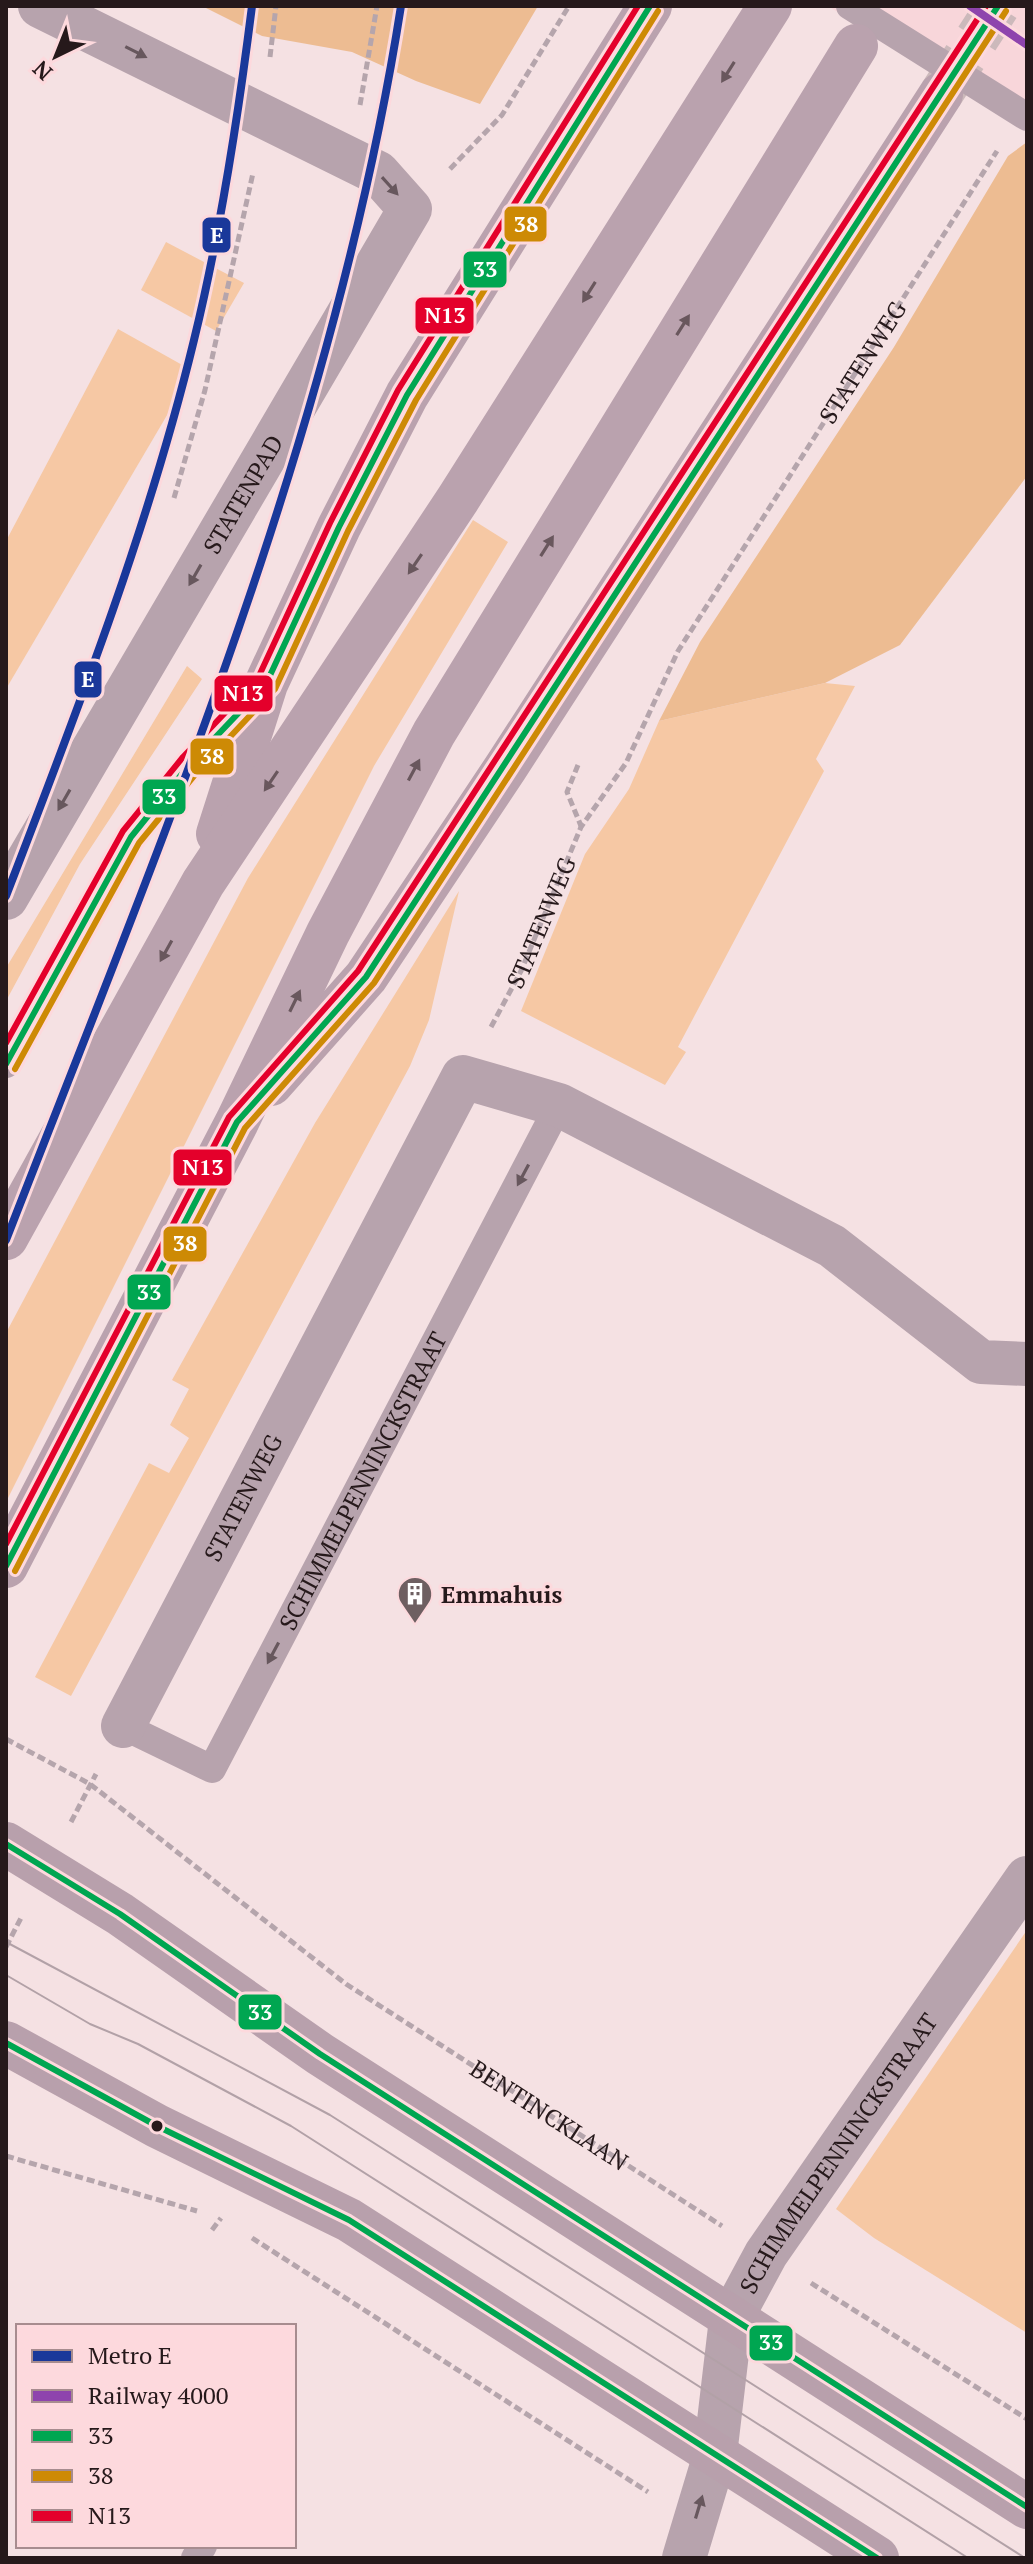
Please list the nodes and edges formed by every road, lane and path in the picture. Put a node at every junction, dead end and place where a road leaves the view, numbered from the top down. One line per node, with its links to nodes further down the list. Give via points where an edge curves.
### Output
1 (40, 6): 8 (street, one-way to 8)
2 (276, 6): 8 (path)
3 (569, 6): 11 (path, via 502,115)
4 (650, 6): 13 (main road, via 407,395)
5 (770, 6): 14 (main road, one-way to 14, via 458,499)
6 (853, 26): 9 (lane); 19 (main road, one-way to 6, via 328,933 434,733)
7 (941, 94): 19 (main road, via 366,977)
8 (262, 115): 11 (street, one-way to 11, via 378,173); 12 (path, via 244,224 209,375)
9 (1027, 117)
10 (1000, 145): 17 (path, STATENWEG, via 678,651 626,763 581,827 521,971)
11 (410, 209): 15 (street, STATENPAD, one-way to 15)
12 (171, 506)
13 (266, 684): 14 (main road); 16 (lane, via 190,764 131,837)
14 (203, 883): 20 (main road, one-way to 20)
15 (6, 898)
16 (6, 1064)
17 (463, 1077): 18 (street); 23 (street, STATENWEG)
18 (559, 1105): 21 (street, via 832,1246 981,1362); 23 (lane, SCHIMMELPENNINCKSTRAAT, one-way to 23, via 212,1769)
19 (237, 1122): 22 (main road)
20 (6, 1238)
21 (1027, 1364)
22 (6, 1566)
23 (123, 1726)
24 (6, 1739): 33 (path, BENTINCKLAAN, via 90,1784 346,1984)
25 (6, 1844): 34 (street, via 83,1889 320,2054)
26 (1027, 1878): 33 (street, SCHIMMELPENNINCKSTRAAT)
27 (6, 2043): 36 (street, via 157,2126 349,2220)
28 (6, 2156): 29 (path)
29 (221, 2218): 30 (path); 31 (path)
30 (234, 2226)
31 (212, 2230)
32 (247, 2235): 38 (path)
33 (766, 2254): 34 (street, SCHIMMELPENNINCKSTRAAT); 35 (path, BENTINCKLAAN)
34 (731, 2319): 36 (street, SCHIMMELPENNINCKSTRAAT); 37 (street)
35 (1027, 2419)
36 (715, 2455): 38 (street, SCHIMMELPENNINCKSTRAAT, one-way to 36); 39 (street)
37 (1027, 2507)
38 (689, 2540)
39 (877, 2558)

